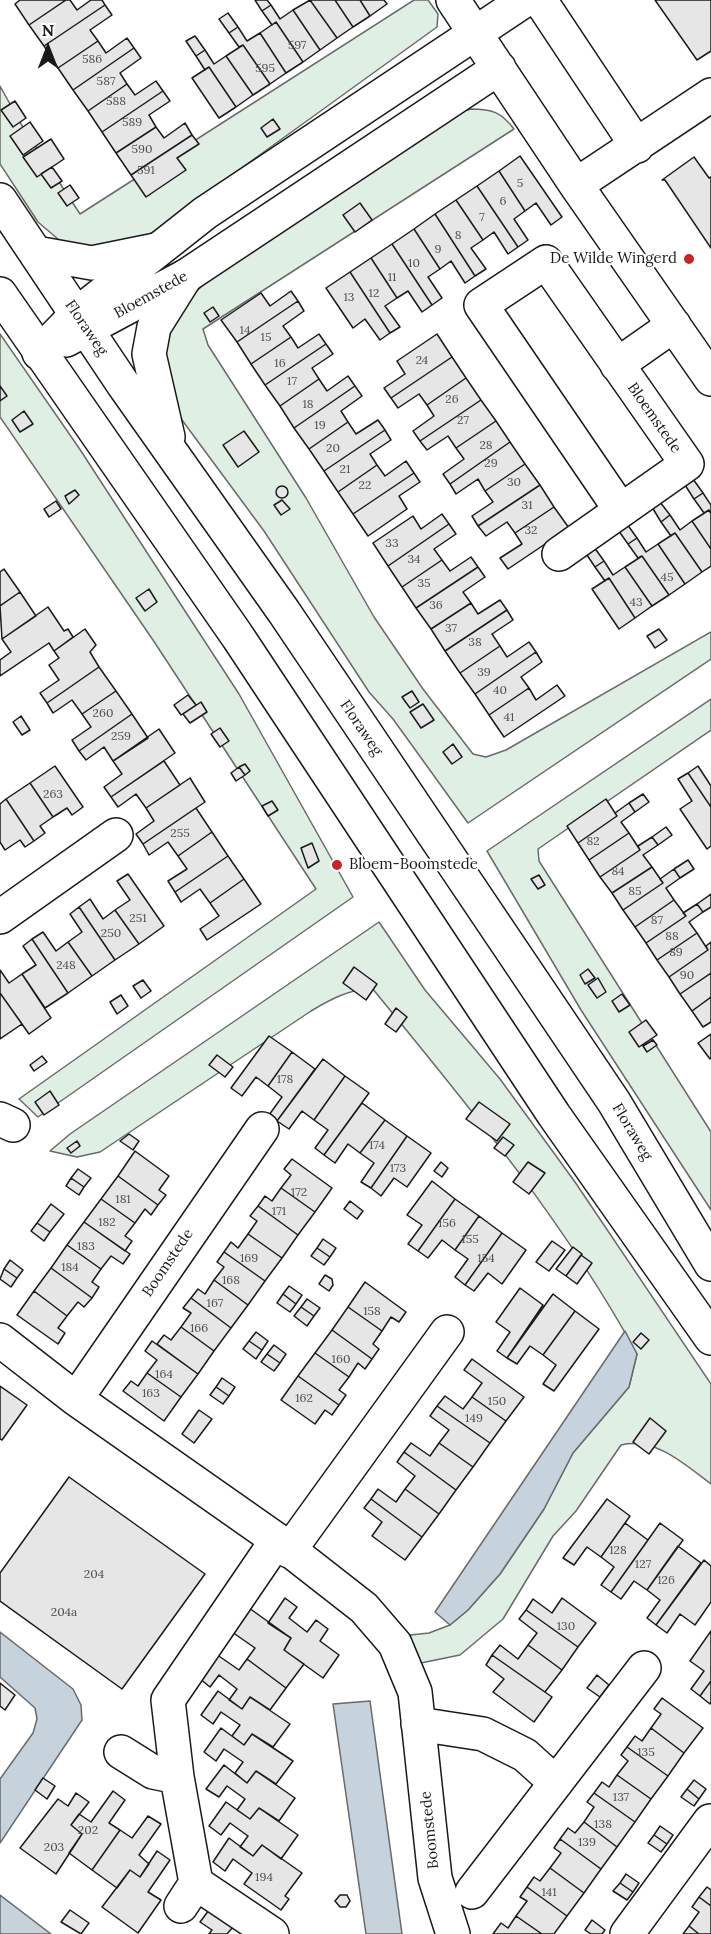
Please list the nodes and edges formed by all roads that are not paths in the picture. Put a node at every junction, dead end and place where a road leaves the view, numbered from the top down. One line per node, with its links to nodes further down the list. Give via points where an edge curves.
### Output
1 (453, 0): 4 (street)
2 (525, 0): 4 (street, Bloemstede)
3 (540, 0): 7 (street)
4 (473, 32): 5 (street); 10 (street, Bloemstede)
5 (499, 68): 8 (street); 12 (street, Bloemstede)
6 (711, 95): 7 (street)
7 (637, 146): 8 (street)
8 (576, 185): 15 (street)
9 (0, 200): 11 (street, Floraweg)
10 (156, 250): 11 (street, via 92,263); 14 (street, Bloemstede)
11 (36, 253): 14 (street, Floraweg)
12 (186, 276): 14 (street, Bloemstede); 19 (street, via 154,327 149,354)
13 (0, 294): 16 (street)
14 (82, 322): 16 (street, Bloemstede); 19 (street, Floraweg)
15 (674, 325): 17 (street); 18 (street)
16 (39, 353): 27 (street, via 238,637 548,1105)
17 (617, 365): 20 (street, Bloemstede, via 687,464); 20 (street, Bloemstede, via 546,262 481,305)
18 (711, 379)
19 (172, 453): 25 (street, Floraweg, via 284,612 614,1102)
20 (620, 509): 21 (street, Bloemstede)
21 (559, 554)
22 (116, 836): 23 (street)
23 (0, 917)
24 (262, 1128): 29 (street, Boomstede)
25 (711, 1264)
26 (447, 1332): 30 (street)
27 (711, 1338)
28 (0, 1340): 29 (street, Boomstede)
29 (76, 1399): 30 (street, Boomstede)
30 (283, 1545): 32 (street, Boomstede, via 364,1608 395,1644 415,1692); 34 (street, via 168,1700)
31 (644, 1668): 35 (street)
32 (418, 1724): 35 (street, via 483,1734 525,1755); 41 (street, Boomstede, via 435,1878)
33 (122, 1752): 34 (street, via 153,1772)
34 (177, 1777): 38 (street, via 188,1895)
35 (555, 1783): 37 (street)
36 (710, 1821): 42 (street)
37 (472, 1892)
38 (272, 1934)
39 (279, 1934): 40 (street, via 289,1929)
40 (297, 1934)
41 (453, 1934)
42 (627, 1934)

